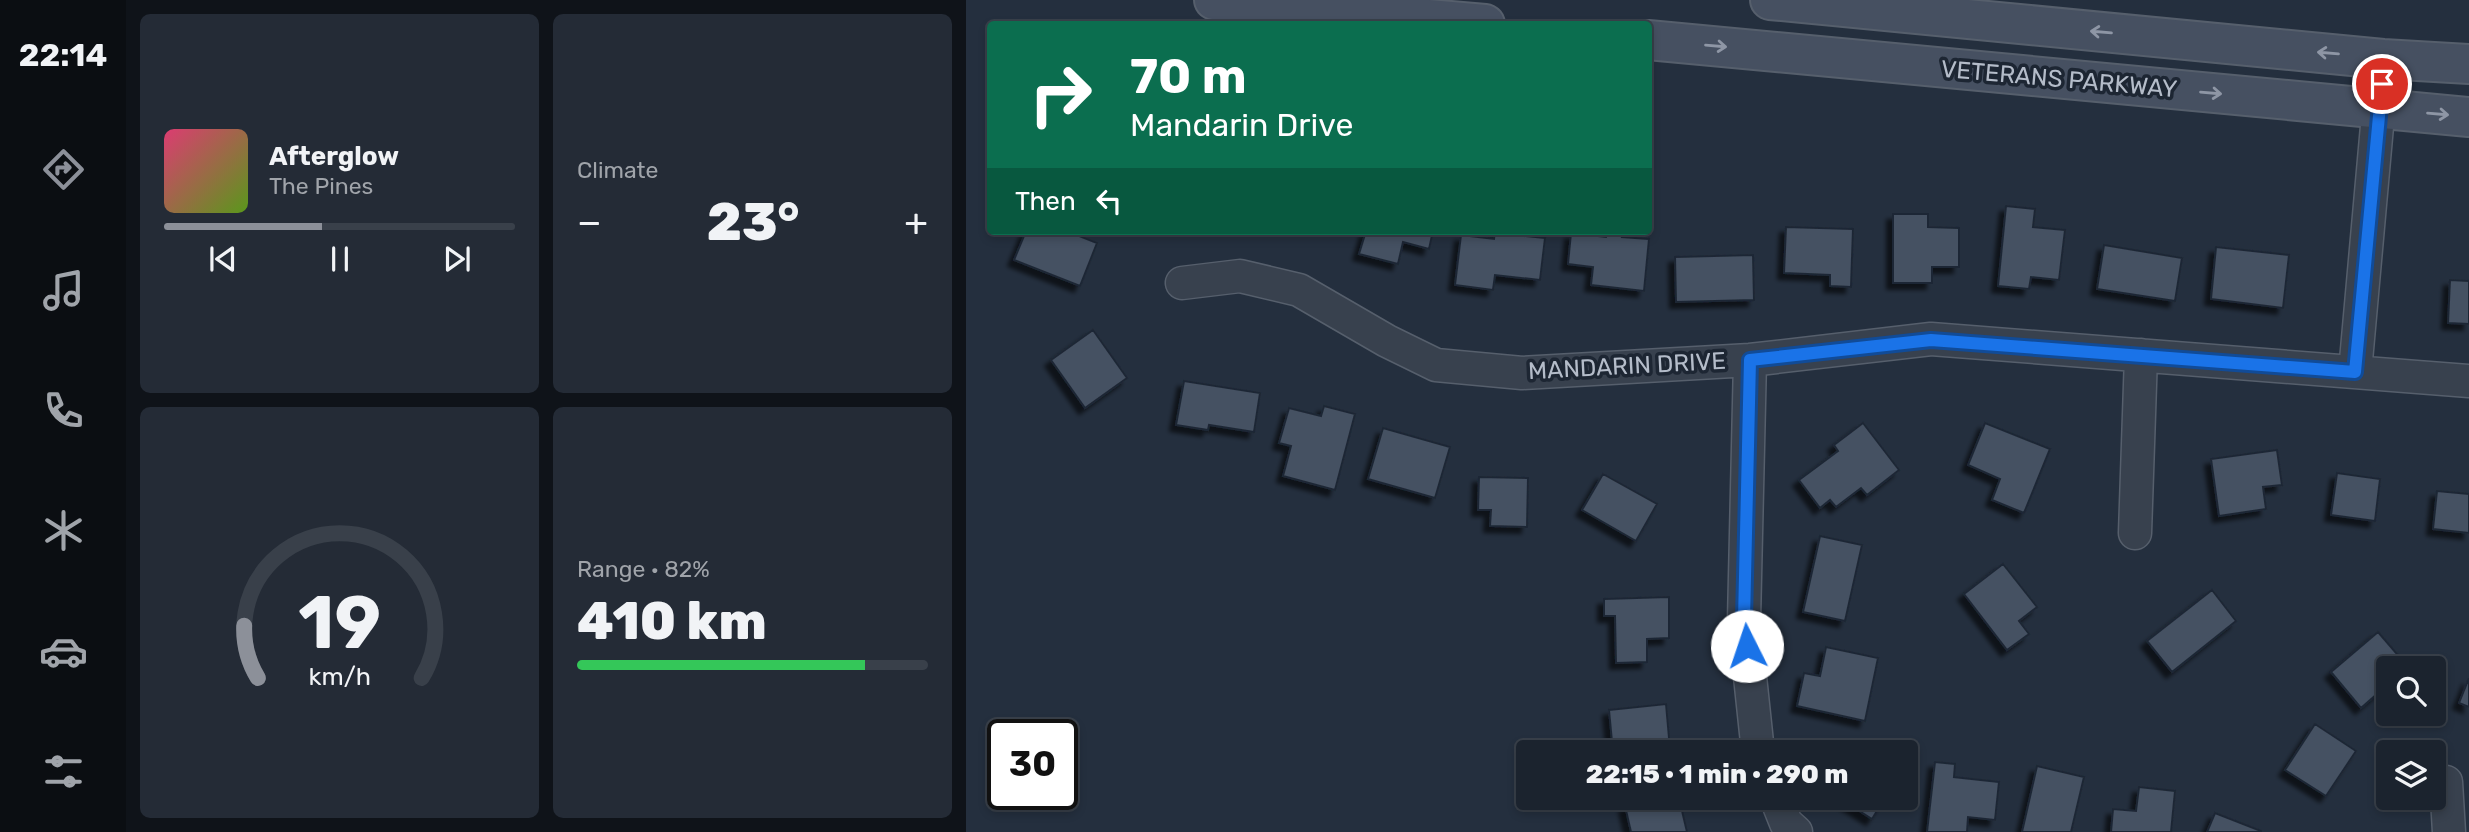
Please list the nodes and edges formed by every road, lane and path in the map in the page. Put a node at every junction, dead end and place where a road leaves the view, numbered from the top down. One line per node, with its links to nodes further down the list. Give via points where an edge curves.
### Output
1 (1214, 0): 3 (main road)
2 (1770, 0): 6 (main road, VETERANS PARKWAY, one-way to 2)
3 (1355, 6): 4 (main road)
4 (1463, 21)
5 (1652, 40): 8 (main road, VETERANS PARKWAY, one-way to 8)
6 (2383, 59): 7 (main road, VETERANS PARKWAY); 8 (street)
7 (2469, 64)
8 (2380, 110): 9 (main road, VETERANS PARKWAY, one-way to 9); 13 (street)
9 (2469, 117)
10 (1182, 283): 12 (street, MANDARIN DRIVE, via 1240,276 1299,290 1436,365 1522,373)
11 (2141, 355): 12 (street, MANDARIN DRIVE, via 1931,340); 13 (street, MANDARIN DRIVE); 15 (street)
12 (1750, 360): 16 (street, via 1744,620)
13 (2355, 372): 14 (street, MANDARIN DRIVE)
14 (2469, 381)
15 (2135, 533)
16 (1757, 740)
17 (2446, 782): 20 (street)
18 (1781, 810): 19 (street)
19 (1796, 832)
20 (2449, 832)

